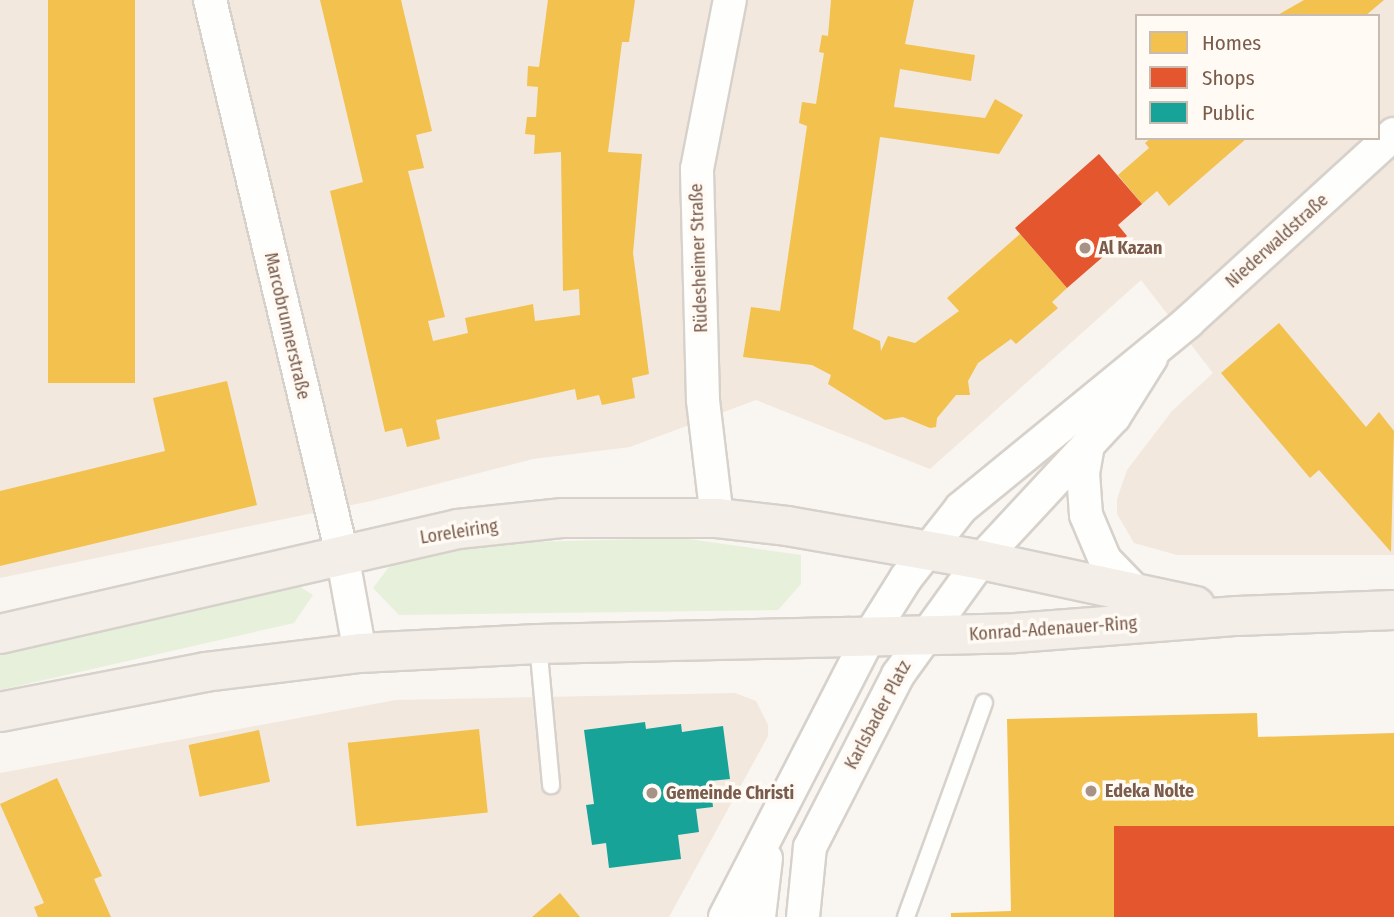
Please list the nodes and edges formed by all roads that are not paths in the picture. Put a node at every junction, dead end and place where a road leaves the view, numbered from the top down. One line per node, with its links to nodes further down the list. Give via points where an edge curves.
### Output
1 (210, 0): 8 (street, Marcobrunnerstraße)
2 (730, 0): 6 (street, Rüdesheimer Straße, via 697,169 703,400)
3 (1394, 134): 4 (street, Niederwaldstraße)
4 (1157, 347): 5 (street, Niederwaldstraße, via 1130,397); 7 (street, Niederwaldstraße, via 983,486)
5 (1088, 445): 9 (street, Niederwaldstraße); 10 (street, via 1083,494 1094,538 1105,559)
6 (717, 518): 7 (main road, Loreleiring); 8 (main road, Loreleiring, via 563,518 458,529)
7 (927, 550): 9 (main road, Konrad-Adenauer-Ring); 15 (street)
8 (342, 555): 13 (main road, Loreleiring); 17 (street, Marcobrunnerstraße)
9 (981, 560): 10 (main road, Konrad-Adenauer-Ring); 14 (street, Karlsbader Platz)
10 (1138, 594): 12 (main road, Konrad-Adenauer-Ring)
11 (1394, 610): 12 (main road, Konrad-Adenauer-Ring)
12 (1237, 616): 14 (main road, Konrad-Adenauer-Ring)
13 (0, 634)
14 (924, 635): 15 (main road, Konrad-Adenauer-Ring); 24 (street, Karlsbader Platz, via 884,700 819,827 803,885)
15 (869, 637): 16 (main road); 21 (street)
16 (538, 644): 17 (main road); 20 (lane)
17 (360, 653): 19 (main road, via 205,672)
18 (984, 703): 25 (lane)
19 (0, 712)
20 (551, 785)
21 (784, 800): 22 (street); 23 (street, via 764,866)
22 (725, 917)
23 (759, 917)
24 (803, 917)
25 (906, 917)

